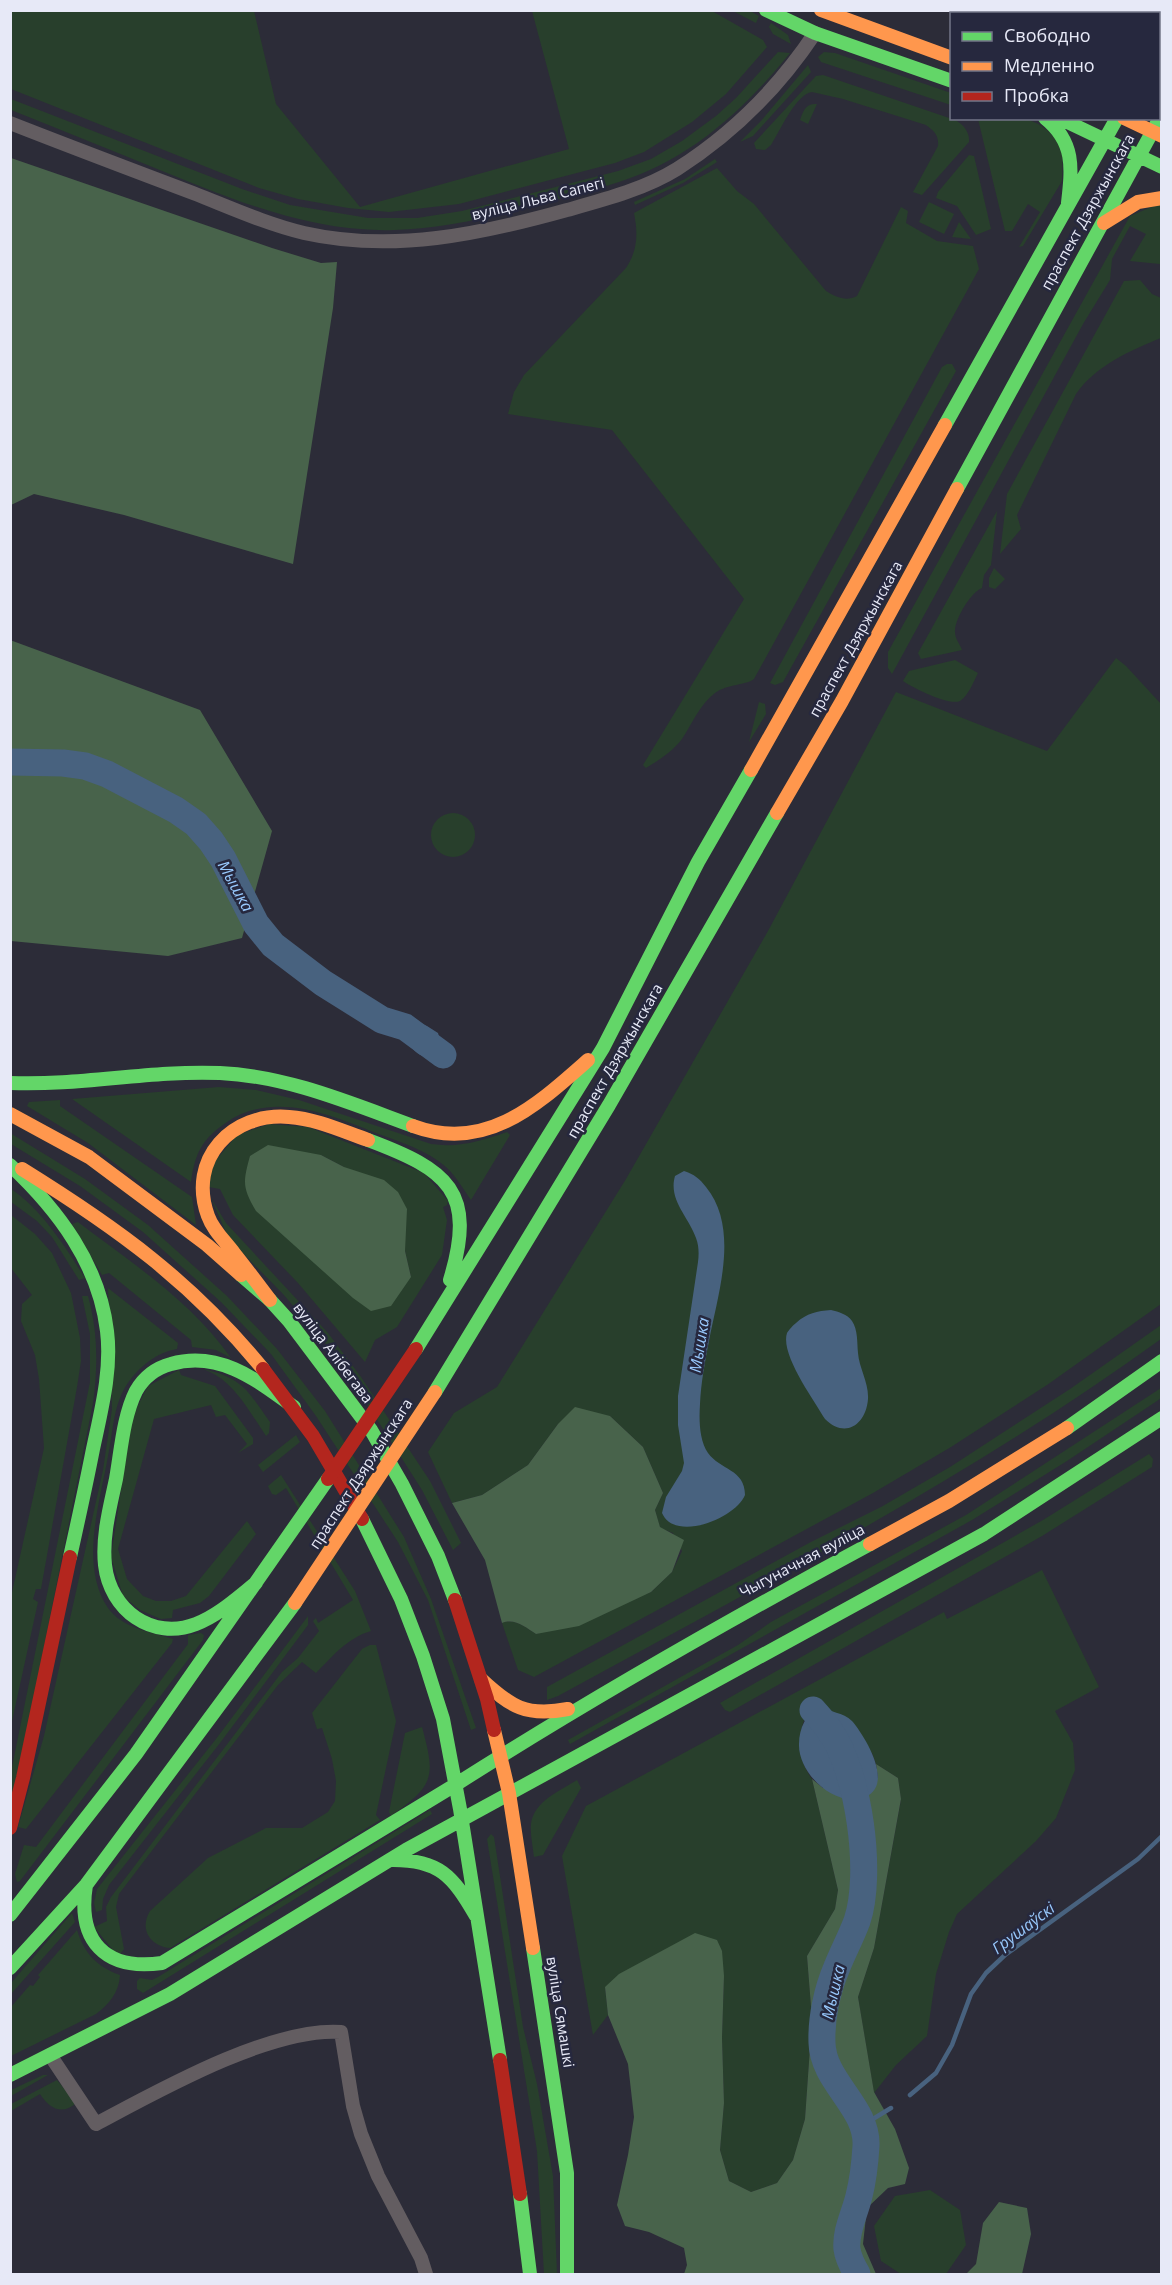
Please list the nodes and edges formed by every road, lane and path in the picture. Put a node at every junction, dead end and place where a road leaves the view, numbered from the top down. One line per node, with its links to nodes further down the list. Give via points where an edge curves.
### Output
1 (766, 10): 3 (main road)
2 (823, 11): 3 (main road); 4 (main road)
3 (815, 33): 5 (main road); 10 (street, вуліца Льва Сапегі, via 744,117 675,171 606,200 499,229 418,241 359,242 303,232)
4 (950, 58)
5 (950, 81)
6 (1047, 120): 16 (main road, via 1059,131 1069,151 1072,170)
7 (1063, 120): 12 (main road)
8 (1116, 120): 12 (main road, праспект Дзяржынскага)
9 (1128, 120): 11 (main road)
10 (10, 123)
11 (1156, 134): 13 (main road, праспект Дзяржынскага)
12 (1106, 139): 13 (main road); 16 (main road, праспект Дзяржынскага)
13 (1138, 154): 14 (main road); 17 (main road, праспект Дзяржынскага)
14 (1161, 167)
15 (1161, 198): 17 (main road, via 1127,206)
16 (1068, 203): 18 (main road, праспект Дзяржынскага, via 698,862)
17 (1099, 227): 36 (main road, праспект Дзяржынскага, bridge, via 842,701 609,1105 435,1392 295,1603)
18 (603, 1048): 19 (main road, via 534,1106 463,1135 429,1132 266,1077 218,1073 63,1085); 23 (main road, праспект Дзяржынскага)
19 (10, 1083)
20 (10, 1114): 22 (main road, вуліца Алібегава, via 99,1164 207,1245)
21 (10, 1164): 25 (main road, via 89,1210 190,1289); 34 (main road, via 69,1231 86,1260 103,1308 108,1350 102,1408)
22 (270, 1300): 23 (main road, via 213,1225 202,1177 212,1149 224,1136 258,1118 286,1116 319,1122 415,1158 443,1181 455,1197 461,1228 458,1254); 28 (main road, вуліца Алібегава, via 371,1430 402,1484 438,1556)
23 (441, 1309): 27 (main road, праспект Дзяржынскага, bridge)
24 (1161, 1361): 29 (main road, Чыгуначная вуліца, via 1056,1435 949,1501 754,1606)
25 (294, 1407): 27 (main road, via 226,1364 197,1360 167,1365 151,1373 135,1391 129,1408 104,1553 115,1599 140,1622 184,1628 220,1611); 31 (main road, via 371,1534 397,1588 441,1713)
26 (1161, 1418): 32 (main road, via 984,1534)
27 (256, 1583): 37 (main road, праспект Дзяржынскага, via 136,1754)
28 (480, 1678): 29 (main road, via 520,1710 552,1713); 30 (main road, вуліца Алібегава)
29 (585, 1704): 30 (main road, Чыгуначная вуліца)
30 (499, 1756): 31 (main road, Чыгуначная вуліца); 32 (main road, вуліца Сямашкі)
31 (455, 1785): 33 (main road); 36 (main road, Чыгуначная вуліца, via 162,1963 134,1966 100,1951 86,1923)
32 (509, 1793): 33 (main road); 44 (main road, вуліца Сямашкі, via 567,2173)
33 (461, 1820): 35 (main road); 38 (main road)
34 (10, 1828)
35 (389, 1860): 38 (main road, via 417,1860 439,1867 454,1879); 40 (main road, via 170,1994)
36 (86, 1885): 39 (main road, праспект Дзяржынскага)
37 (10, 1915)
38 (476, 1916): 43 (main road)
39 (10, 1968)
40 (50, 2055): 41 (main road); 42 (street, via 96,2124 252,2049 321,2031 341,2032 352,2106 361,2134 378,2176 422,2258)
41 (10, 2075)
42 (426, 2274)
43 (530, 2274)
44 (567, 2274)

